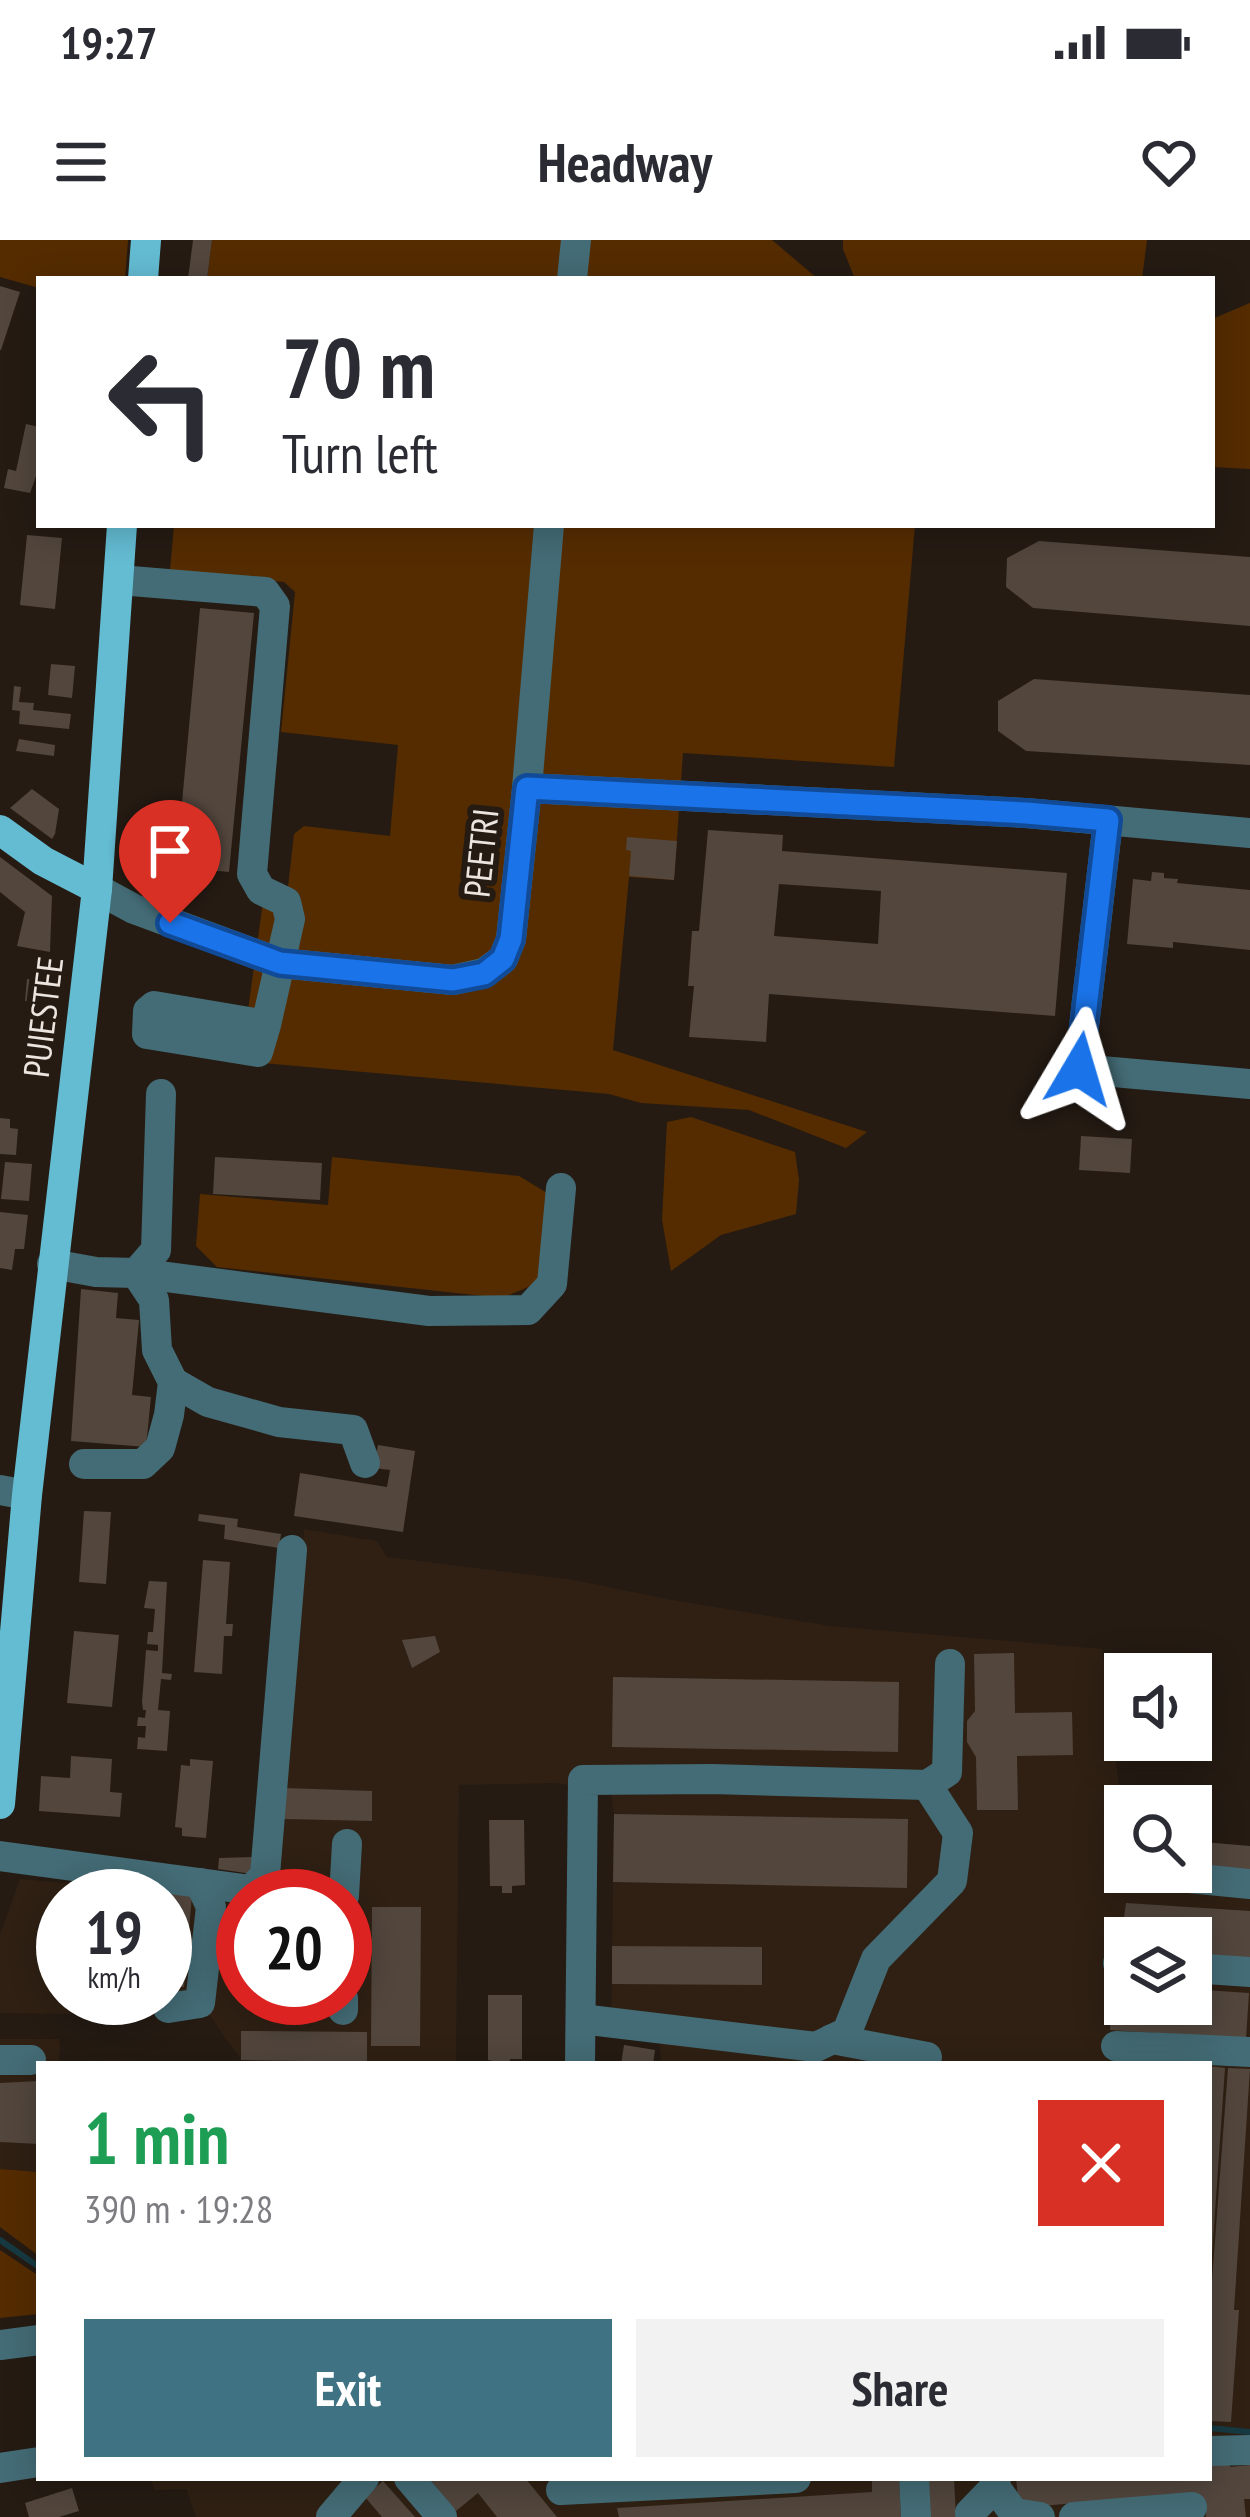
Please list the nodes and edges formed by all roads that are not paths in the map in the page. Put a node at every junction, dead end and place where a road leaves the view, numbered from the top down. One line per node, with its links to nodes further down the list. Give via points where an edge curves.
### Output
1 (146, 240): 3 (main road)
2 (576, 240): 4 (street)
3 (143, 276)
4 (572, 276)
5 (122, 528): 7 (main road, PUIESTEE)
6 (549, 528): 8 (street, PEETRI)
7 (119, 580): 12 (main road, PUIESTEE); 13 (street, via 265,592 275,606 252,874 261,890 286,902)
8 (527, 788): 9 (street); 13 (street, PEETRI, via 511,939 484,974 453,980)
9 (1108, 820): 11 (street); 15 (street, via 1079,1069)
10 (0, 830): 12 (main road)
11 (1250, 833)
12 (97, 890): 13 (street); 18 (main road, PUIESTEE)
13 (280, 963): 14 (street)
14 (266, 1025)
15 (1250, 1084)
16 (161, 1094): 19 (street, via 156,1250)
17 (561, 1188): 19 (street, via 552,1283 528,1310 429,1311)
18 (52, 1264): 19 (street); 23 (main road, PUIESTEE)
19 (136, 1274): 20 (street, via 154,1300 157,1350)
20 (173, 1382): 21 (street, via 208,1402 280,1422 352,1430); 22 (street, via 160,1448 143,1464)
21 (365, 1463)
22 (84, 1464)
23 (14, 1492): 27 (main road, PUIESTEE)
24 (292, 1550): 30 (street)
25 (950, 1664): 26 (street, via 947,1772)
26 (927, 1785): 39 (street, via 583,1780); 40 (street, via 958,1833 952,1881 876,1959 848,2032)
27 (0, 1804)
28 (346, 1844): 31 (street)
29 (0, 1856): 33 (street)
30 (265, 1869)
31 (345, 1869)
32 (1212, 1880): 34 (street)
33 (200, 1883): 35 (street); 38 (street, via 211,1906 200,2003)
34 (1250, 1884)
35 (216, 1885)
36 (1212, 1969): 37 (street)
37 (1250, 1972)
38 (192, 2004)
39 (581, 2019): 40 (street, via 816,2047); 45 (street)
40 (832, 2039): 43 (street)
41 (1116, 2047): 44 (street)
42 (1250, 2051): 44 (street)
43 (927, 2057)
44 (1188, 2057)
45 (580, 2061)
46 (36, 2340): 47 (street)
47 (0, 2345)
48 (1250, 2450): 49 (street)
49 (1212, 2451)
50 (36, 2462): 51 (street)
51 (0, 2468)
52 (362, 2481): 59 (street)
53 (412, 2481): 60 (street)
54 (676, 2481): 57 (street)
55 (914, 2481): 62 (street)
56 (995, 2482): 63 (street); 64 (street, via 1014,2513)
57 (556, 2484): 61 (street)
58 (1192, 2507): 65 (street)
59 (332, 2517)
60 (442, 2517)
61 (582, 2517)
62 (916, 2517)
63 (970, 2517)
64 (1040, 2517)
65 (1074, 2517)

